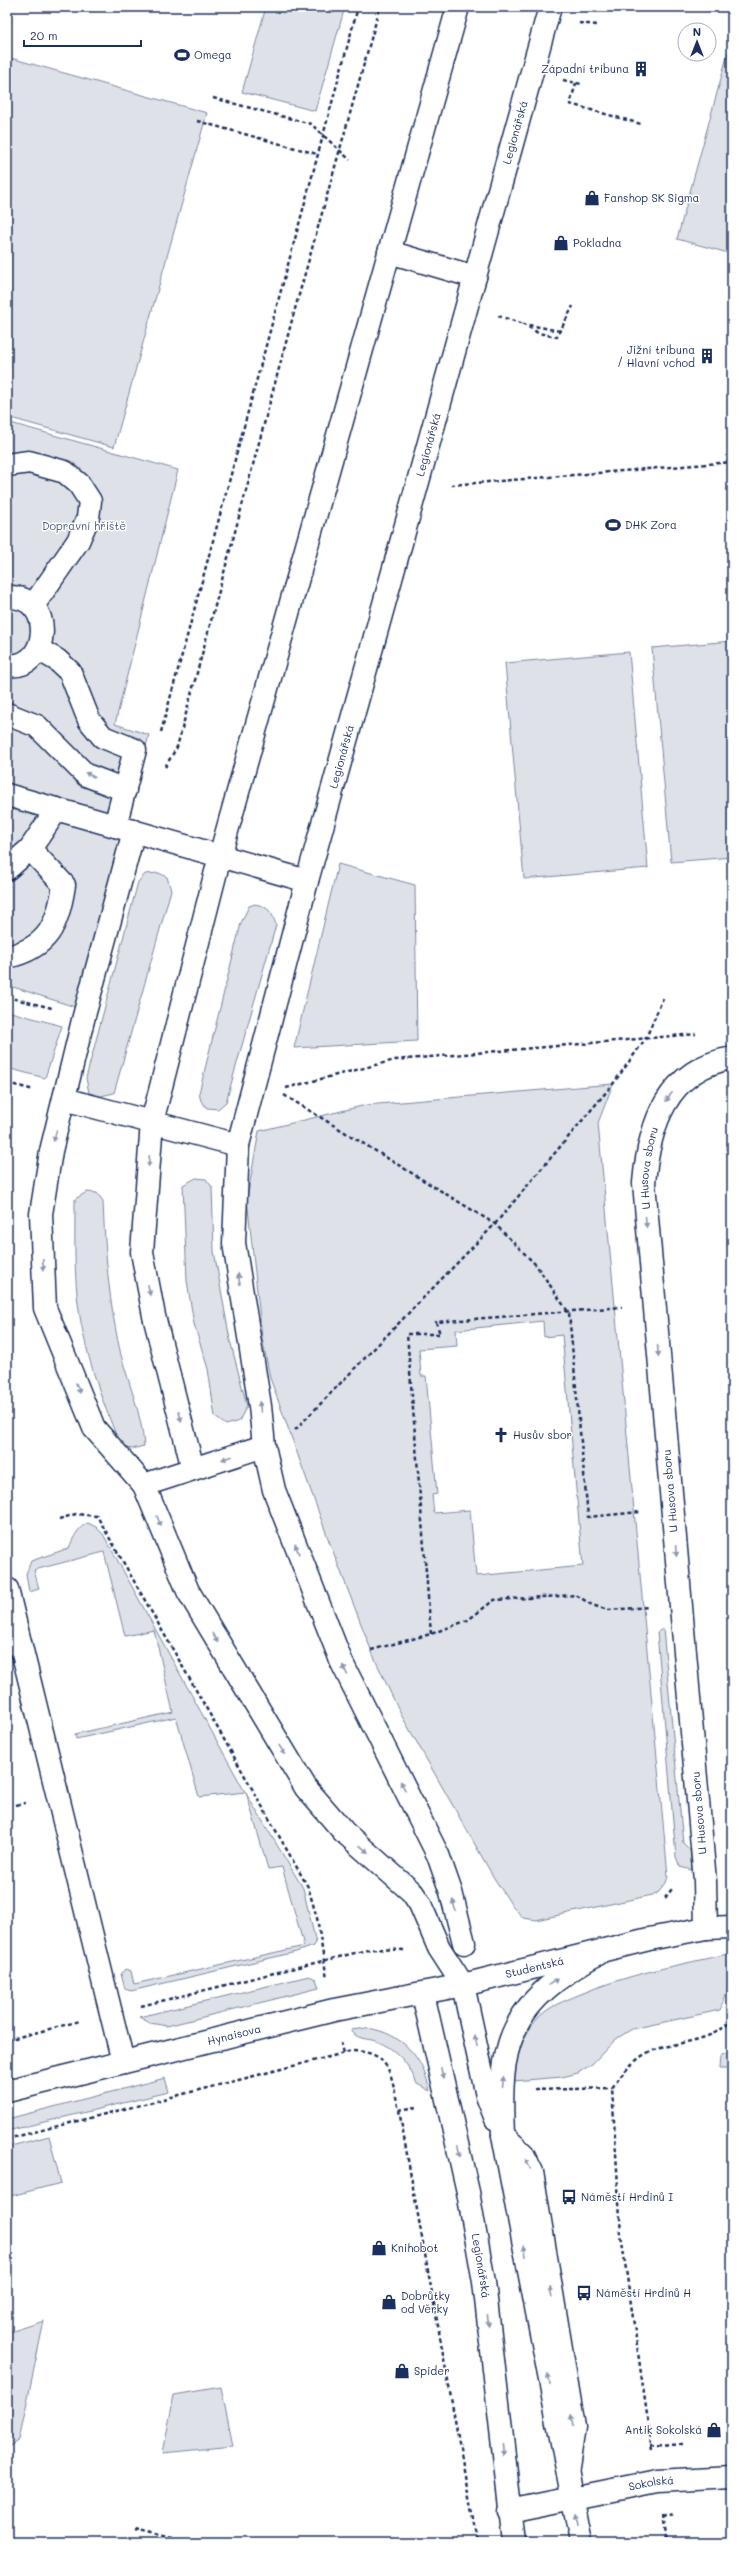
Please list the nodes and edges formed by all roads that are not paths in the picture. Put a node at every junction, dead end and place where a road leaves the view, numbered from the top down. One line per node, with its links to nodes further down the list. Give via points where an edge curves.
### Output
1 (458, 7): 3 (street)
2 (550, 7): 4 (street, Legionářská)
3 (389, 252): 4 (street); 16 (street)
4 (475, 277): 18 (street, Legionářská)
5 (7, 465): 7 (street, via 29,462 65,472 79,484 90,501 88,518 78,541)
6 (7, 597): 7 (street, via 23,600)
7 (33, 606): 8 (street, via 40,615 43,627)
8 (38, 649): 9 (street, via 21,663); 11 (street, via 57,660 70,672 89,720 103,738 135,750)
9 (7, 665)
10 (7, 714): 11 (street, one-way to 10, via 86,775 37,726)
11 (125, 790): 14 (street)
12 (7, 795): 13 (street)
13 (57, 809): 14 (street); 15 (street)
14 (125, 829): 16 (street); 21 (street)
15 (30, 849): 17 (street); 19 (street, via 64,885 62,900 53,926 45,938 26,953)
16 (220, 856): 18 (street); 22 (street)
17 (7, 869)
18 (307, 881): 23 (street, Legionářská)
19 (7, 957)
20 (732, 1058): 29 (street, U Husova sboru, one-way to 29, via 717,1060 696,1069 682,1080 664,1104 654,1124 644,1183 705,1881)
21 (64, 1099): 22 (street); 26 (street, one-way to 26, via 51,1151 41,1214 45,1308 94,1428)
22 (152, 1122): 23 (street); 25 (street, one-way to 25, via 142,1252 154,1316)
23 (238, 1145): 24 (street, Legionářská, one-way to 23, via 234,1243)
24 (264, 1446): 25 (street, one-way to 25); 30 (street, Legionářská, one-way to 24, via 438,1855 342,1663 274,1490)
25 (193, 1469): 26 (street)
26 (144, 1485): 32 (street, one-way to 32, via 188,1591 306,1788 344,1832 412,1892 439,1948)
27 (7, 1589): 34 (street)
28 (732, 1927): 29 (street, Studentská)
29 (706, 1928): 31 (street, Studentská)
30 (464, 1943)
31 (607, 1950): 32 (street, Studentská); 36 (street, Studentská, one-way to 31, via 502,2093 509,2038 537,1995 587,1959)
32 (463, 1985): 33 (street, Hynaisova); 36 (street, one-way to 32, via 487,2096)
33 (423, 1994): 34 (street, Hynaisova, via 334,2010); 39 (street, Legionářská, one-way to 39, via 466,2185 484,2282)
34 (123, 2062): 35 (street, Hynaisova)
35 (7, 2091)
36 (503, 2135): 38 (street, one-way to 36)
37 (732, 2477): 38 (street, Sokolská, via 657,2481)
38 (572, 2498): 39 (street, Sokolská); 41 (street, one-way to 38)
39 (509, 2511): 40 (street, Legionářská)
40 (514, 2542)
41 (580, 2542)

